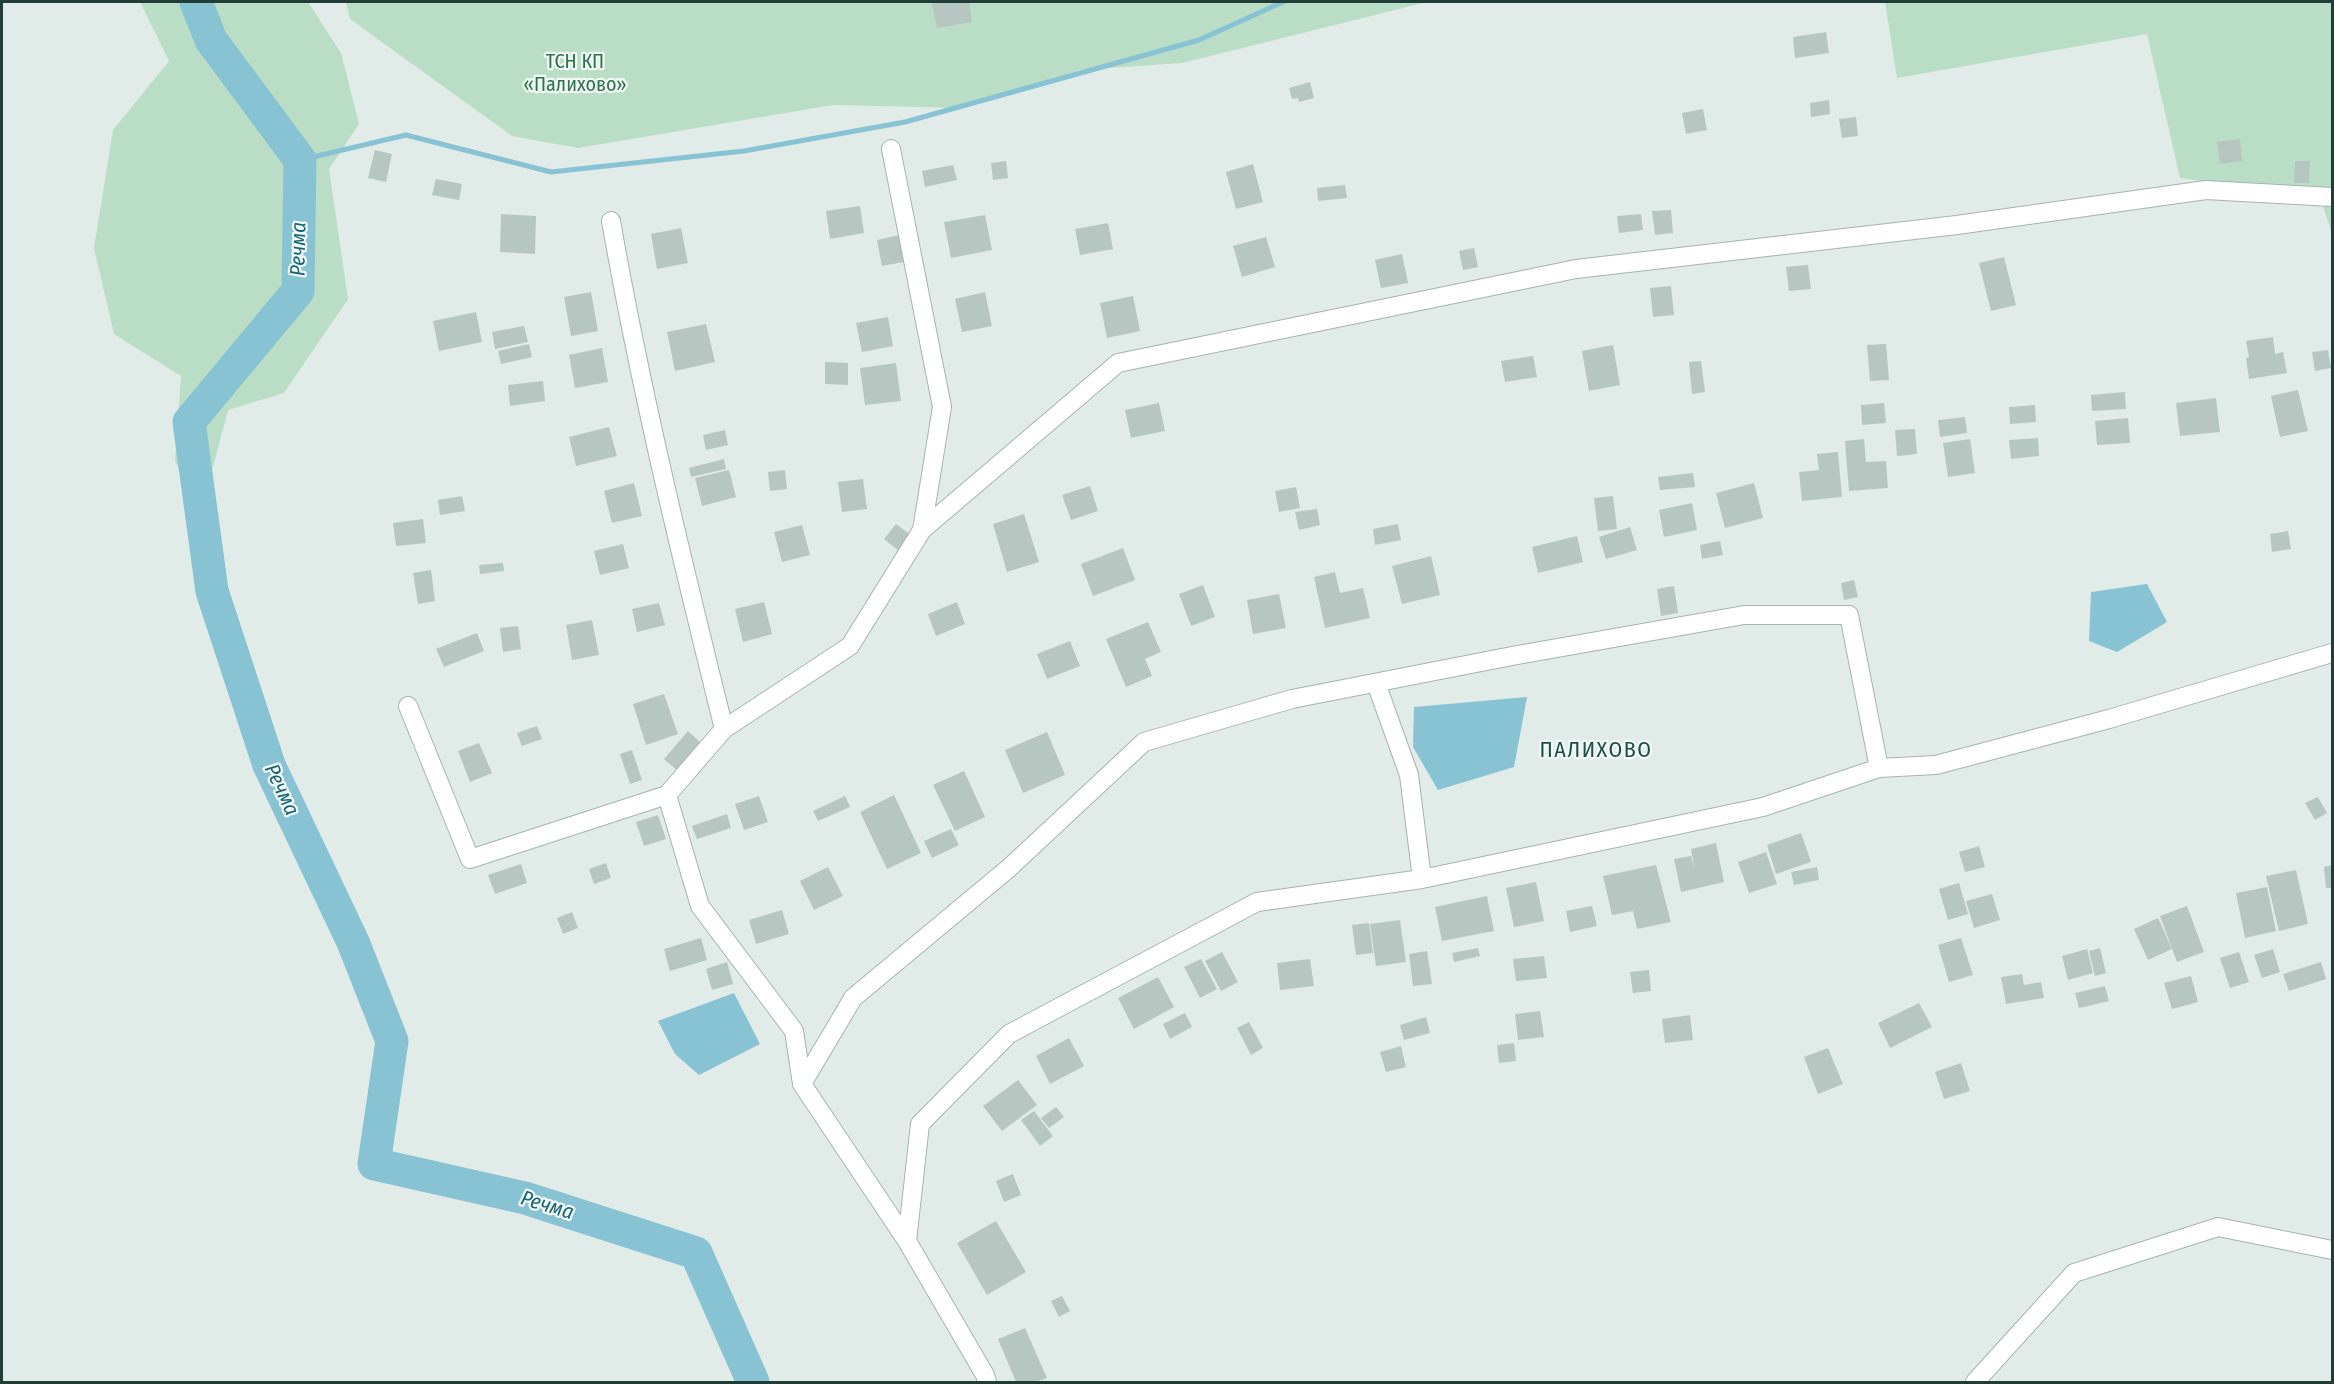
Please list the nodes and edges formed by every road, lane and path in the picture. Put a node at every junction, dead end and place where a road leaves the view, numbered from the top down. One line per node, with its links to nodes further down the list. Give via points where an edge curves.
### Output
1 (891, 149): 4 (street, via 942,407)
2 (2332, 197): 4 (street, via 2206,190 1945,227 1576,269 1118,363)
3 (611, 221): 8 (street, via 670,514)
4 (922, 530): 8 (street, via 850,646)
5 (2332, 653): 9 (street, via 1936,765)
6 (1376, 683): 9 (street, via 1744,615 1849,615); 11 (street, via 1409,775); 12 (street, via 1292,699 1144,742 1009,868 853,998)
7 (408, 706): 10 (street, via 470,860)
8 (724, 729): 10 (street)
9 (1879, 768): 11 (street, via 1763,807)
10 (667, 795): 12 (street, via 700,906 794,1031)
11 (1422, 879): 13 (street, via 1257,902 1009,1034 920,1124)
12 (802, 1084): 13 (street)
13 (907, 1241): 15 (street)
14 (2332, 1250): 16 (street, via 2218,1227 2074,1273)
15 (987, 1383)
16 (1975, 1383)

